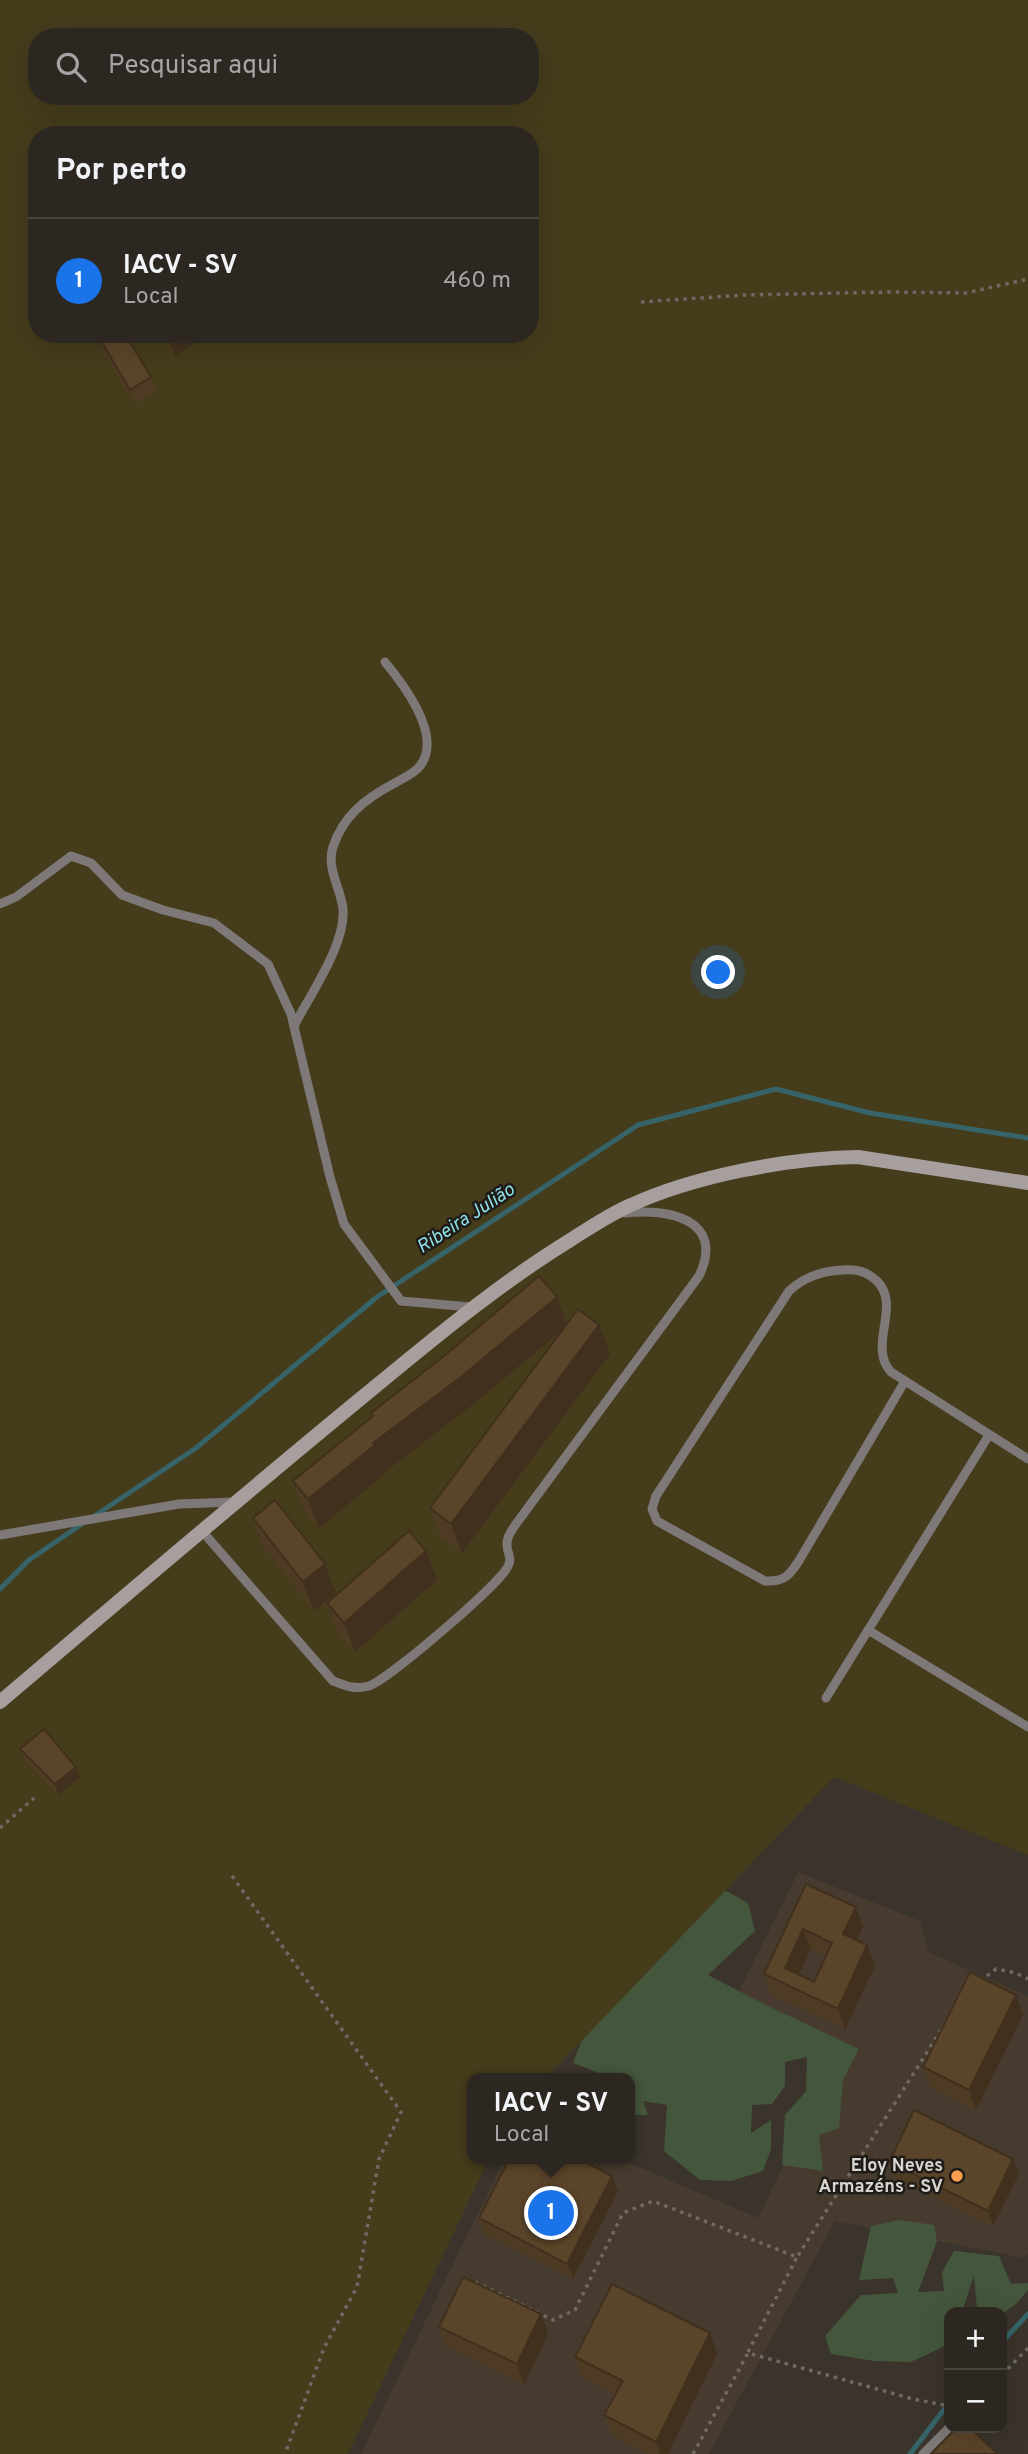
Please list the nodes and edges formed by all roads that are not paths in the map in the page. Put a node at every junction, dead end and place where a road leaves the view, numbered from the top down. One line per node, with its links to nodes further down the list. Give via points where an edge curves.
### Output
1 (385, 662): 3 (lane, via 421,714 425,752 420,766 365,799 334,844 330,857 343,910 341,928)
2 (0, 904): 3 (lane, via 71,856 91,863 122,895 214,923 268,964)
3 (294, 1026): 6 (lane, via 344,1224 401,1301)
4 (1028, 1184): 5 (main road, via 841,1157 705,1179)
5 (613, 1214): 6 (main road); 11 (lane, via 641,1211 685,1219 705,1238 702,1270 516,1524 507,1542 511,1562 506,1571 412,1656 371,1685 353,1688 333,1681)
6 (471, 1307): 10 (main road)
7 (905, 1381): 7 (lane, via 800,1559 790,1574 777,1582 765,1581 657,1521 652,1509 656,1496 774,1312 803,1278 854,1269 869,1274 883,1287 887,1303 884,1364); 8 (lane)
8 (989, 1435): 9 (lane); 13 (lane)
9 (1028, 1459)
10 (236, 1502): 11 (main road); 12 (lane, via 179,1504)
11 (202, 1531): 15 (main road)
12 (0, 1535)
13 (868, 1630): 14 (lane); 16 (lane)
14 (826, 1698)
15 (0, 1702)
16 (1028, 1727)
17 (944, 2433): 18 (lane)
18 (923, 2454)

